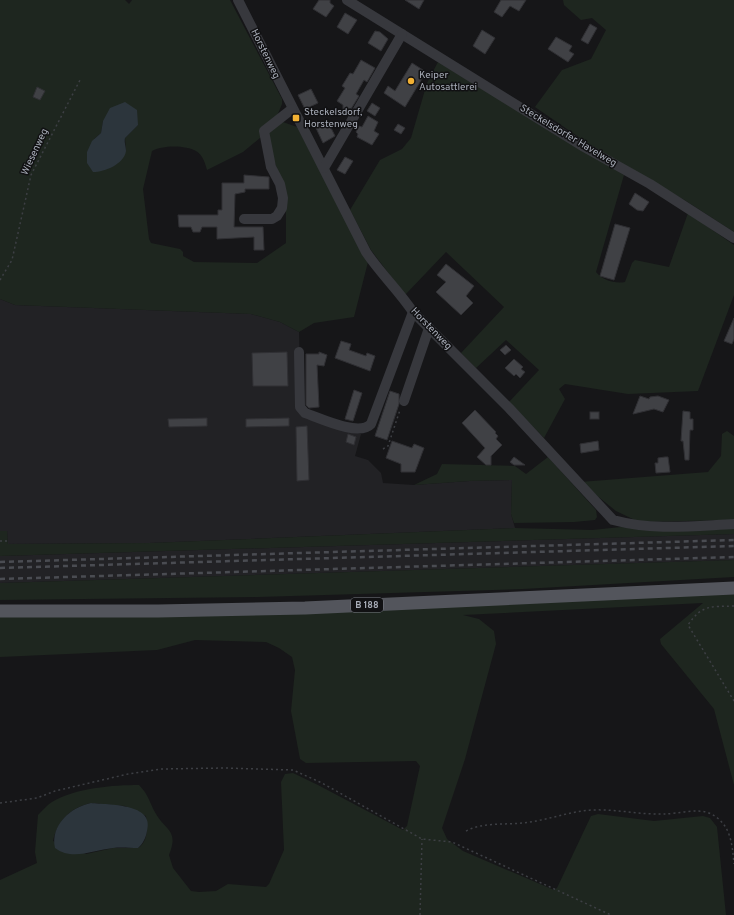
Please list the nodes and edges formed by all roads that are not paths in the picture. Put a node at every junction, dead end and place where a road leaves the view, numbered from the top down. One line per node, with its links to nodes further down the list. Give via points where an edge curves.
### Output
1 (238, 0): 4 (street, Horstenweg)
2 (347, 0): 3 (street, Steckelsdorfer Havelweg)
3 (402, 34): 5 (street); 7 (street, Steckelsdorfer Havelweg, via 584,147 650,184)
4 (292, 108): 5 (street, Horstenweg); 6 (street, via 264,131 271,167 280,184 282,208 272,219)
5 (324, 168): 8 (street, Horstenweg, via 366,252)
6 (244, 219)
7 (734, 238)
8 (413, 312): 9 (street, Horstenweg); 10 (street, via 371,424 366,428 354,430 305,413 300,407)
9 (429, 328): 11 (street); 12 (street, Horstenweg, via 509,408 612,520 635,526 662,528)
10 (299, 352)
11 (404, 401)
12 (734, 524)
13 (734, 588): 14 (main road, B 188, via 305,608)
14 (0, 611)

